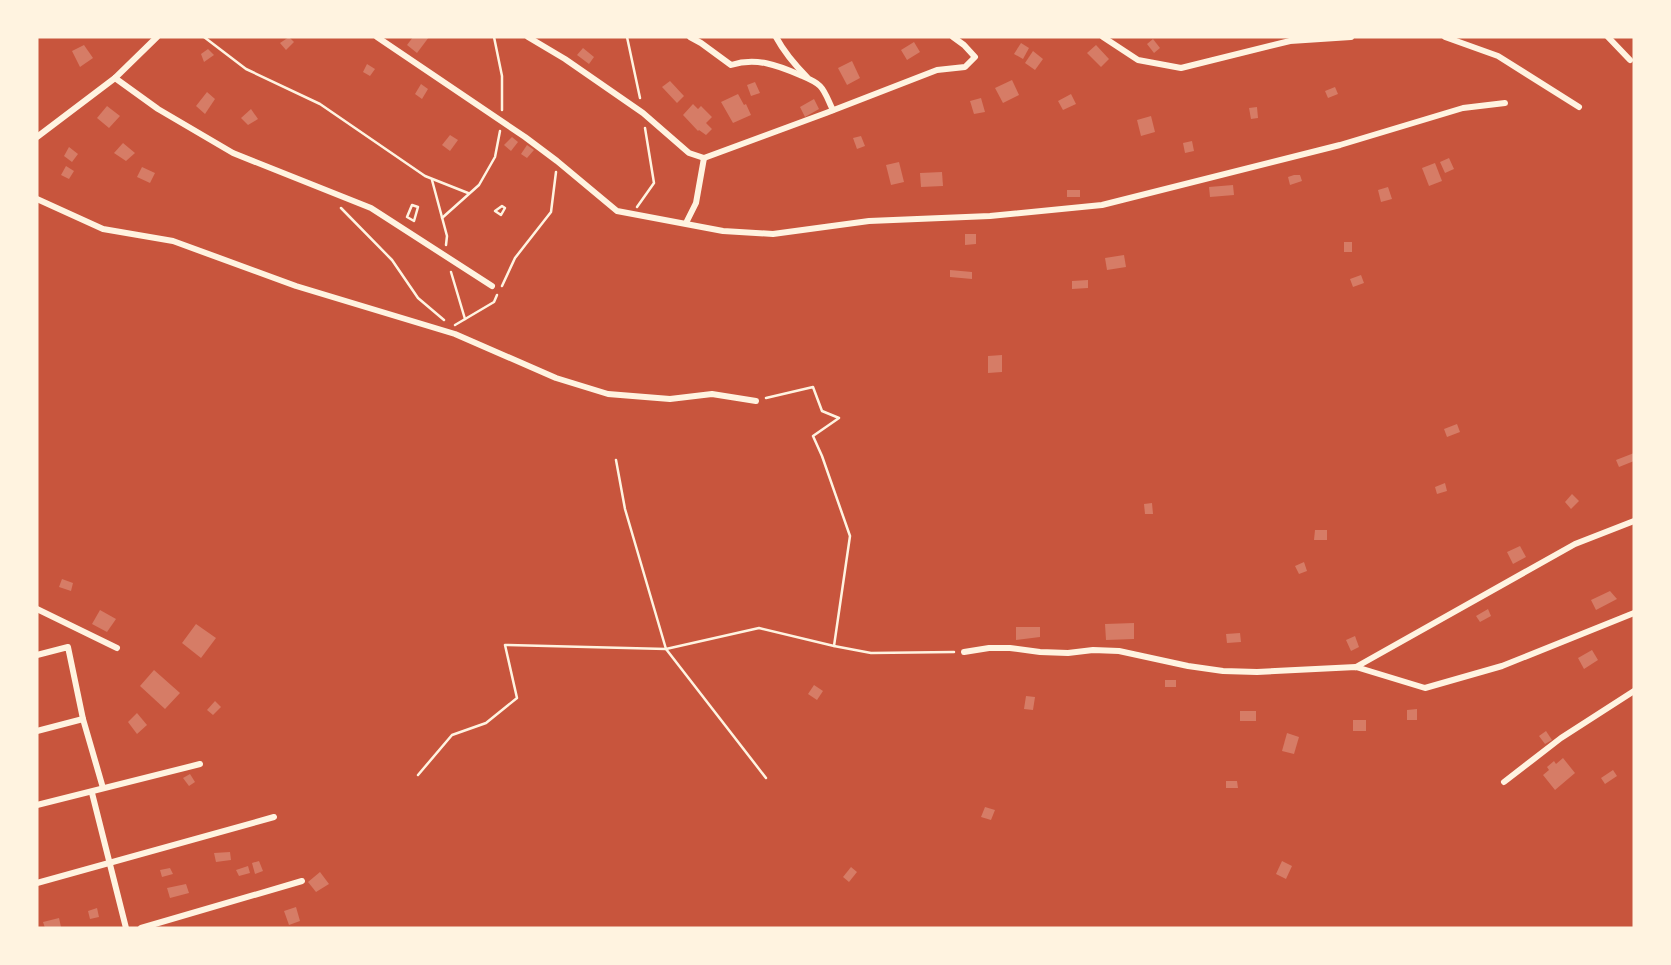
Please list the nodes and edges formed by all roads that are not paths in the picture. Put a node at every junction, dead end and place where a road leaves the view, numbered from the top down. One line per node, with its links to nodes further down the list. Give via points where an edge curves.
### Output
1 (157, 37): 13 (street)
2 (377, 37): 21 (street, via 502,121 617,211)
3 (528, 37): 19 (street, via 643,113 689,153)
4 (690, 37): 14 (street, via 730,65 774,64)
5 (776, 37): 14 (street)
6 (953, 37): 17 (street, via 975,57 965,67 937,70)
7 (1103, 37): 11 (street, via 1138,60 1181,68)
8 (1351, 37): 11 (street)
9 (1444, 37): 16 (street, via 1498,56)
10 (1608, 37): 12 (street)
11 (1288, 39)
12 (1630, 60)
13 (115, 78): 18 (street); 22 (street, via 233,153 372,208)
14 (809, 79): 17 (street, via 820,86)
15 (1505, 103): 21 (street, via 1463,108 1339,145 1102,205 869,221 773,234)
16 (1579, 107)
17 (833, 110): 19 (street)
18 (37, 137)
19 (705, 158): 21 (street, via 696,203)
20 (37, 199): 23 (street, via 103,229 173,241 296,286 455,334 556,378 608,394 670,399 712,394)
21 (686, 223)
22 (492, 286)
23 (756, 401)
24 (1634, 521): 30 (street, via 1575,544)
25 (37, 609): 27 (street)
26 (1634, 613): 30 (street, via 1503,666 1425,688)
27 (117, 648)
28 (964, 652): 30 (street, via 989,648 1119,651 1223,671)
29 (37, 655): 32 (street, via 68,647)
30 (1356, 667)
31 (1634, 691): 35 (street)
32 (83, 719): 33 (street); 36 (street)
33 (37, 731)
34 (200, 764): 36 (street)
35 (1504, 782)
36 (103, 788): 37 (street)
37 (92, 793): 38 (street); 40 (street)
38 (37, 805)
39 (274, 817): 40 (street)
40 (110, 862): 42 (street); 44 (street)
41 (302, 881): 43 (street)
42 (37, 883)
43 (160, 926): 45 (street)
44 (126, 928)
45 (141, 928)

